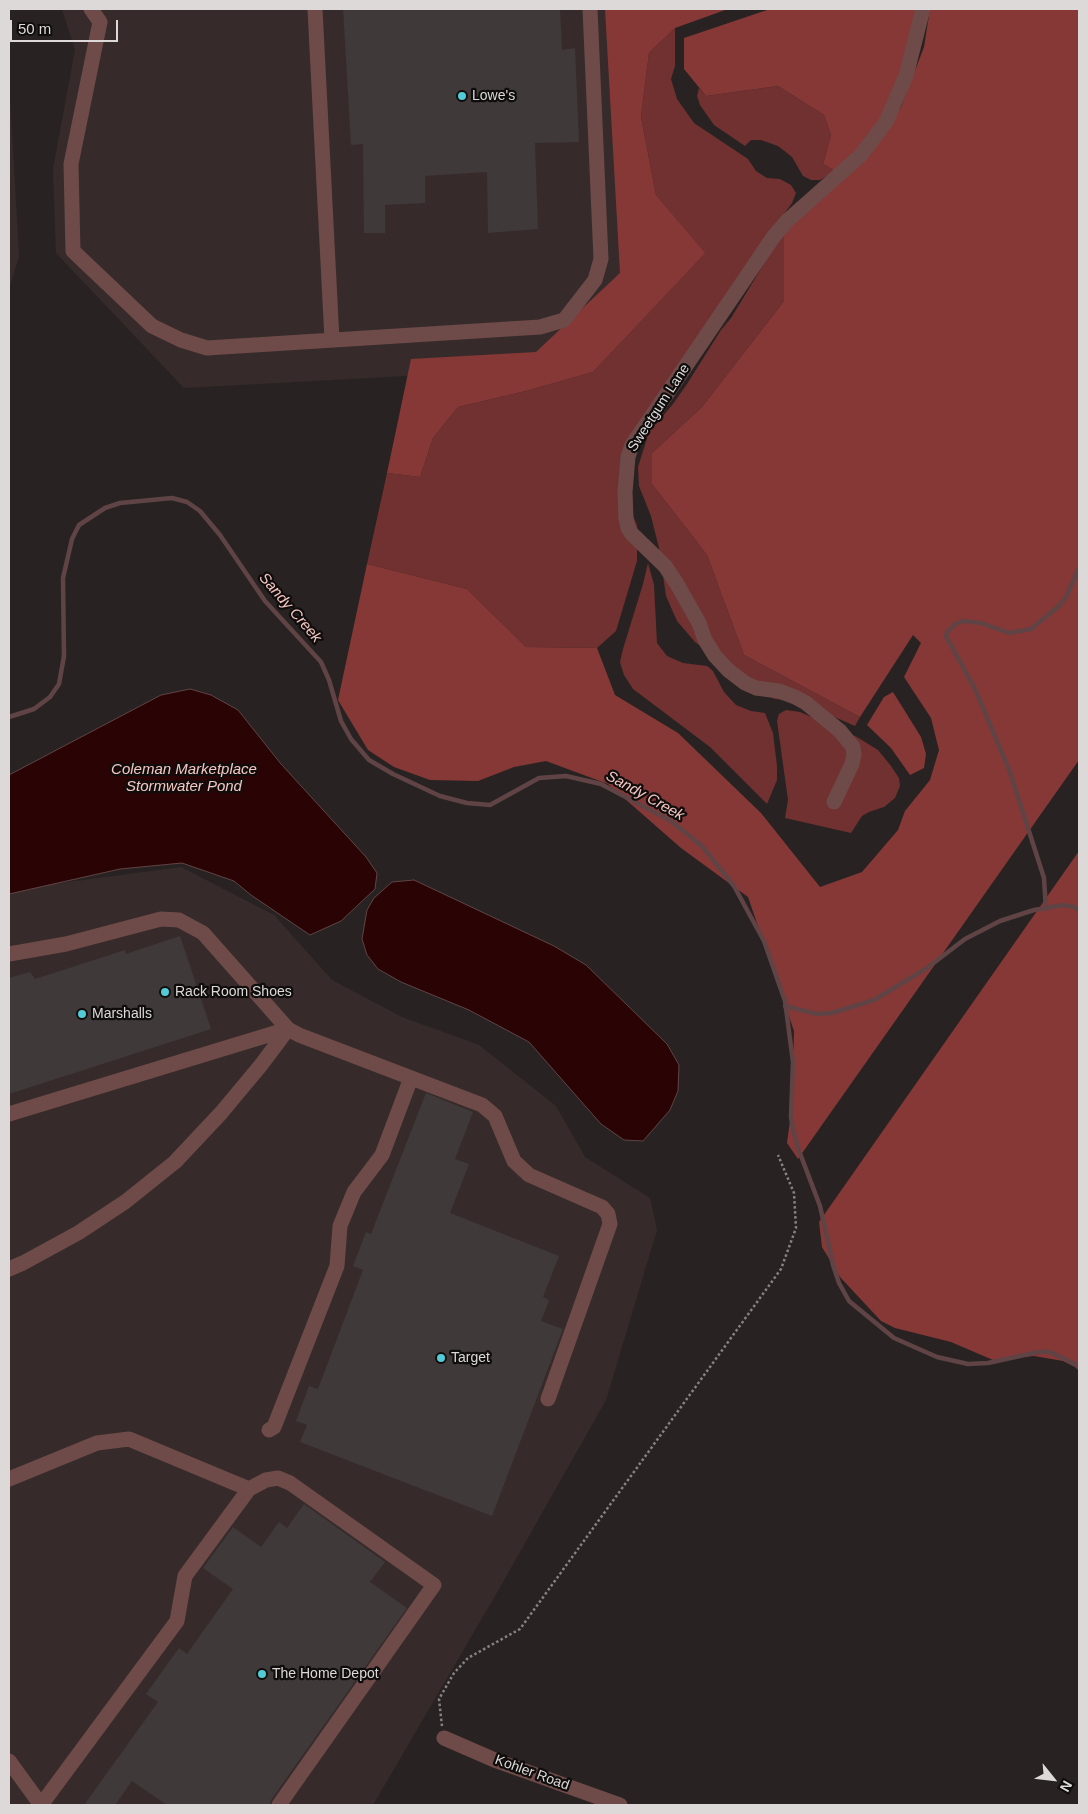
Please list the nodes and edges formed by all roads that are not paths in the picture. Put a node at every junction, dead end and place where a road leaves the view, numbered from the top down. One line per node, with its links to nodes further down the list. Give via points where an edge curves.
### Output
1 (91, 9): 5 (street, via 100,22 71,164 73,251 152,326 181,340 207,348)
2 (315, 9): 5 (street)
3 (590, 9): 5 (street, via 601,259 595,280 564,320 540,327)
4 (923, 9): 6 (street, Sweetgum Lane, via 906,76 886,122 861,155 774,236 632,445 628,458 628,528 665,566 715,656 745,683 787,694 806,703 840,731 852,747 852,764)
5 (332, 340)
6 (834, 802)
7 (9, 954): 8 (street, via 66,944 161,919 179,920 203,933)
8 (288, 1029): 9 (street); 10 (street); 11 (street, via 227,1106 175,1162 125,1202 78,1233)
9 (411, 1078): 12 (street, via 482,1106 495,1116 514,1161 529,1175 602,1207 608,1214 610,1224); 13 (street, via 382,1155 354,1192 340,1226 337,1266 274,1427)
10 (9, 1114)
11 (9, 1269)
12 (548, 1399)
13 (269, 1430)
14 (9, 1479): 15 (street, via 97,1442 129,1439)
15 (249, 1489): 18 (street, via 185,1576 176,1621); 19 (street, via 278,1478 290,1483 434,1585)
16 (444, 1738): 20 (street, Kohler Road, via 497,1761)
17 (9, 1761): 18 (street)
18 (41, 1805)
19 (278, 1805)
20 (620, 1805)

